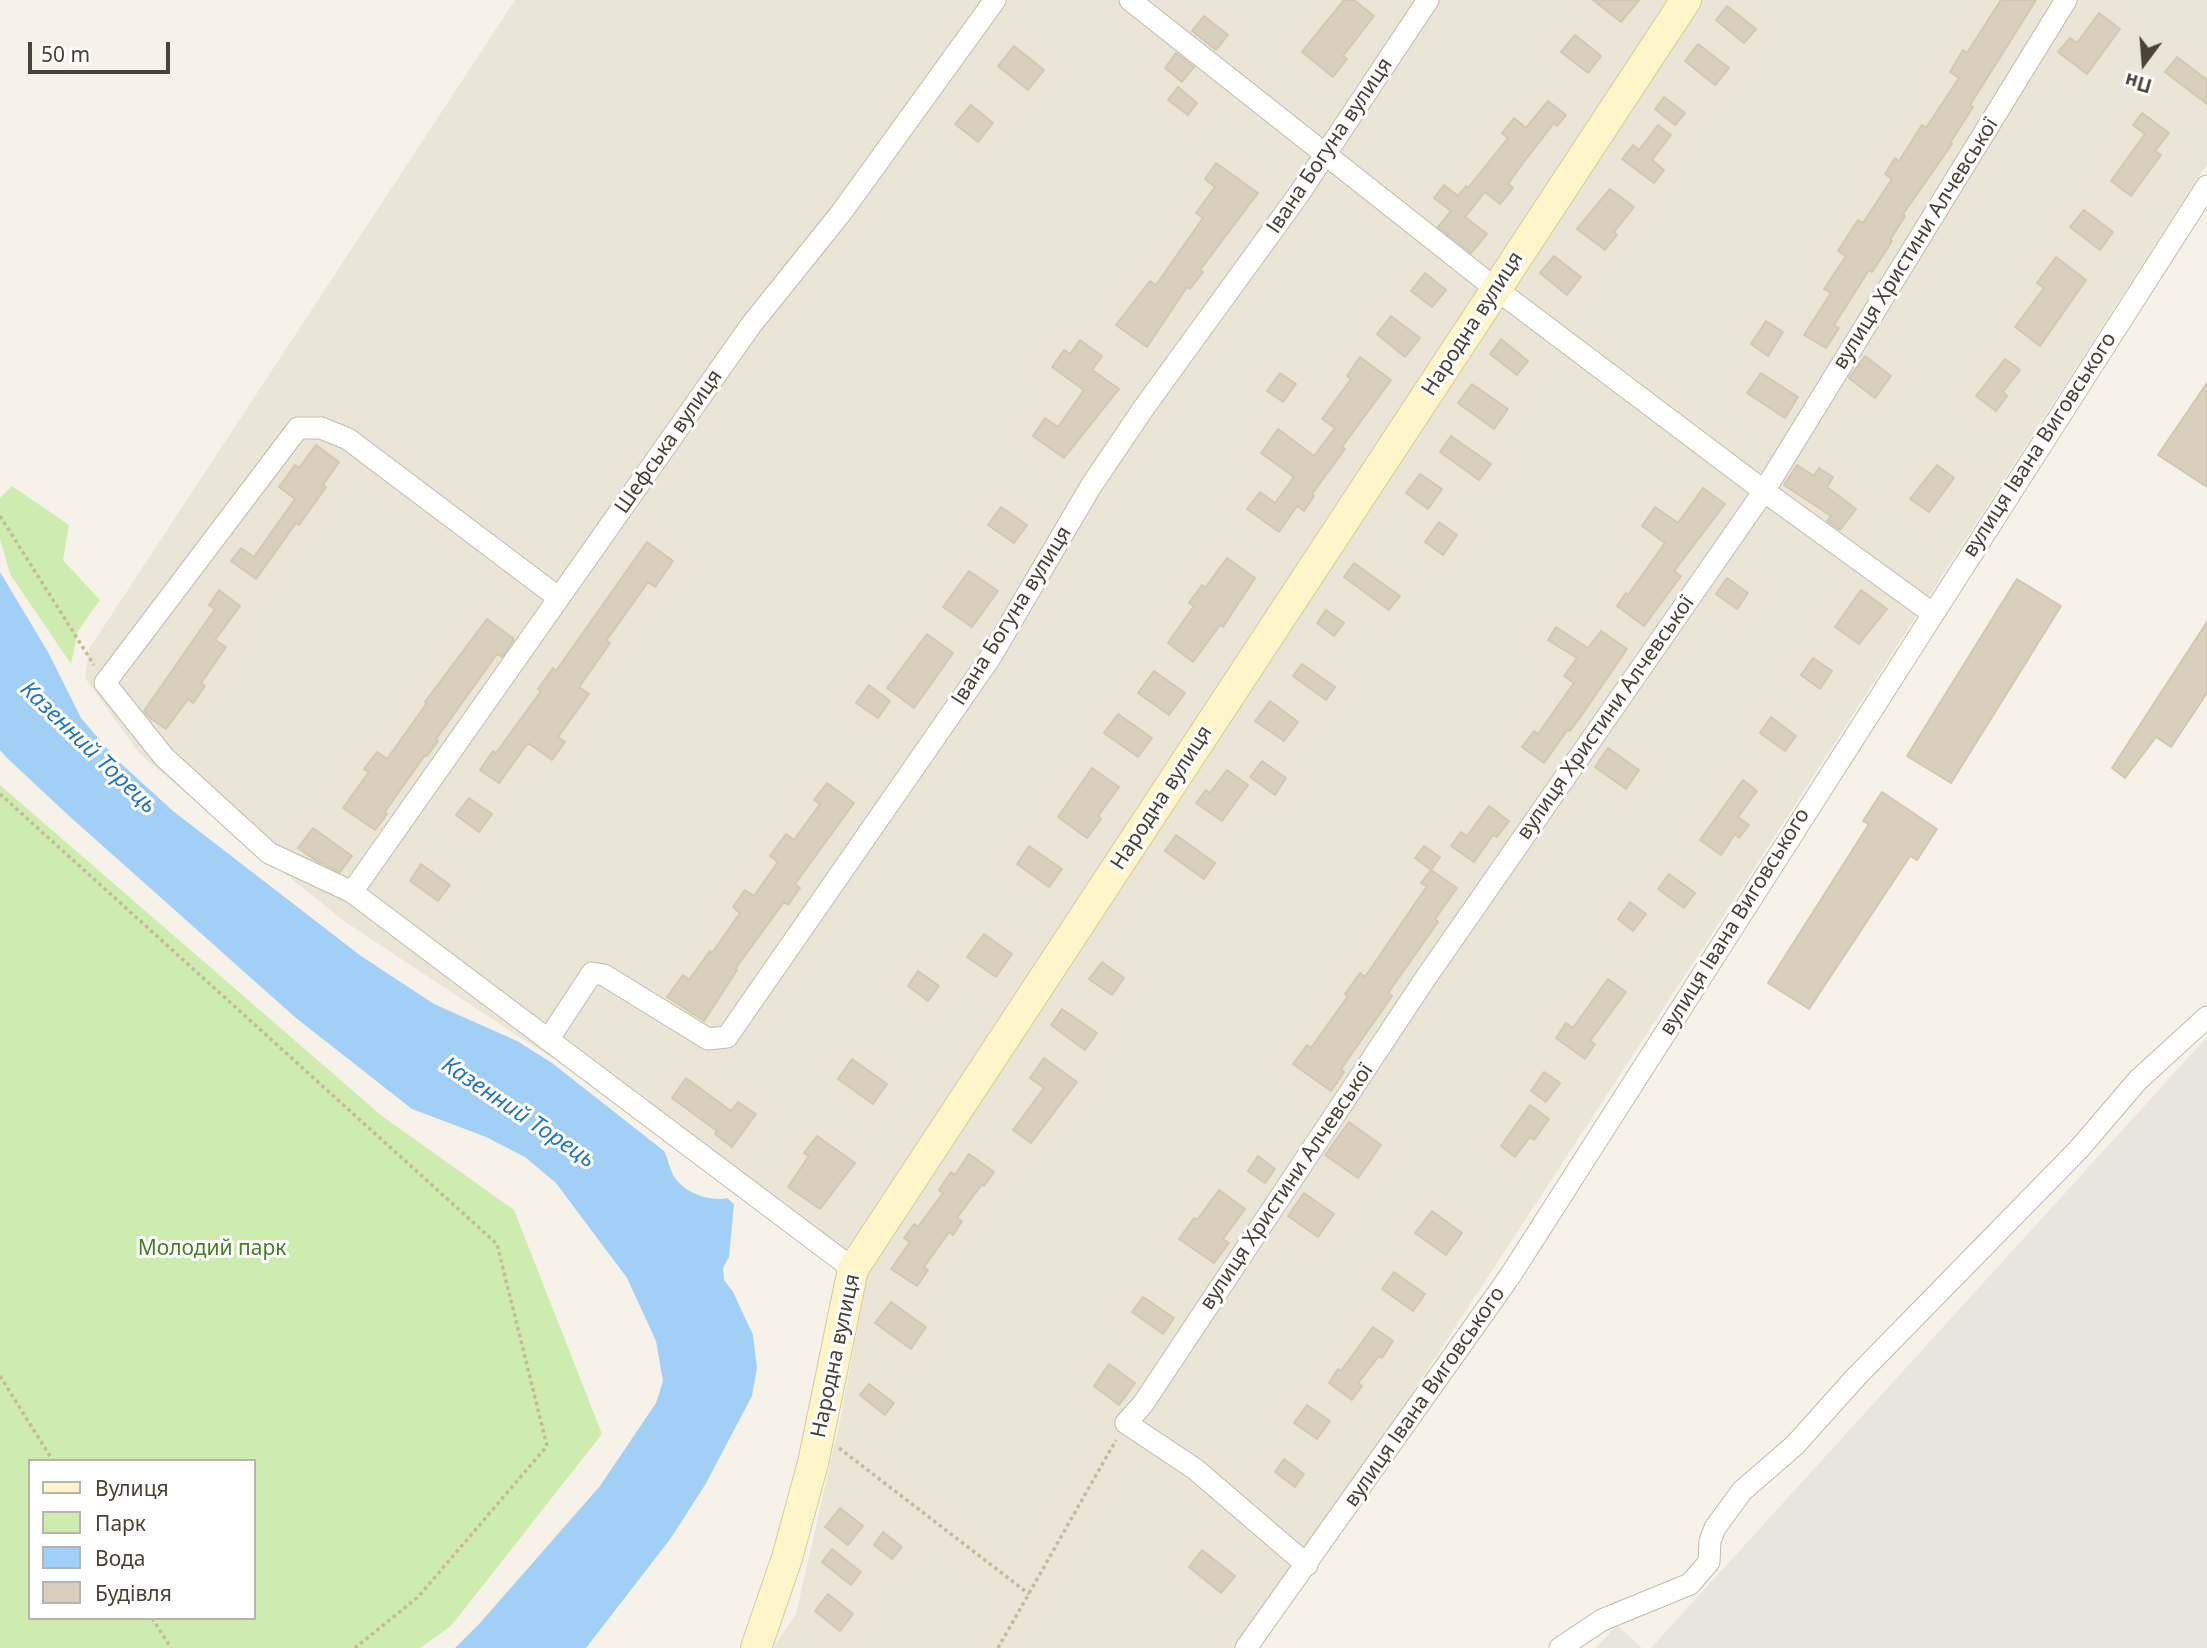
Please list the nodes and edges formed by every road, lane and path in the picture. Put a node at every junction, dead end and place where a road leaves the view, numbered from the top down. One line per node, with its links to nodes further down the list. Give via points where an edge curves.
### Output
1 (995, 0): 11 (street, Шефська вулиця, via 841,214 751,325)
2 (1130, 0): 6 (street)
3 (1428, 0): 6 (street, Івана Богуна вулиця)
4 (1686, 0): 8 (street, Народна вулиця)
5 (2066, 0): 9 (street, вулиця Христини Алчевської)
6 (1325, 155): 8 (street); 17 (street, Івана Богуна вулиця, via 1143,409 1091,486 990,658 727,1037 708,1039 604,975 592,973)
7 (2207, 186): 12 (street, вулиця Івана Виговського)
8 (1496, 289): 9 (street); 18 (street, Народна вулиця)
9 (1764, 491): 12 (street); 20 (street, вулиця Христини Алчевської, via 1425,979)
10 (0, 516): 13 (path)
11 (559, 598): 13 (street, via 348,439 321,428 298,428); 15 (street, Шефська вулиця)
12 (1932, 613): 23 (street, вулиця Івана Виговського, via 1510,1276)
13 (106, 683): 15 (street, via 164,757 269,853)
14 (0, 794): 27 (path, via 497,1244 547,1446 418,1597)
15 (352, 892): 17 (street)
16 (2207, 1017): 31 (street, via 2138,1080 2079,1149 1795,1445 1742,1491 1715,1528 1709,1562 1690,1584 1602,1620)
17 (548, 1040): 18 (street)
18 (853, 1269): 21 (street, Народна вулиця)
19 (0, 1376): 22 (path)
20 (1126, 1423): 23 (street, via 1195,1469); 24 (path)
21 (820, 1432): 24 (path); 28 (street, Народна вулиця, via 788,1558)
22 (52, 1459)
23 (1307, 1565): 30 (street, вулиця Івана Виговського)
24 (1029, 1594): 29 (path)
25 (153, 1620): 26 (path)
26 (171, 1648)
27 (355, 1648)
28 (756, 1648)
29 (998, 1648)
30 (1246, 1648)
31 (1560, 1648)

